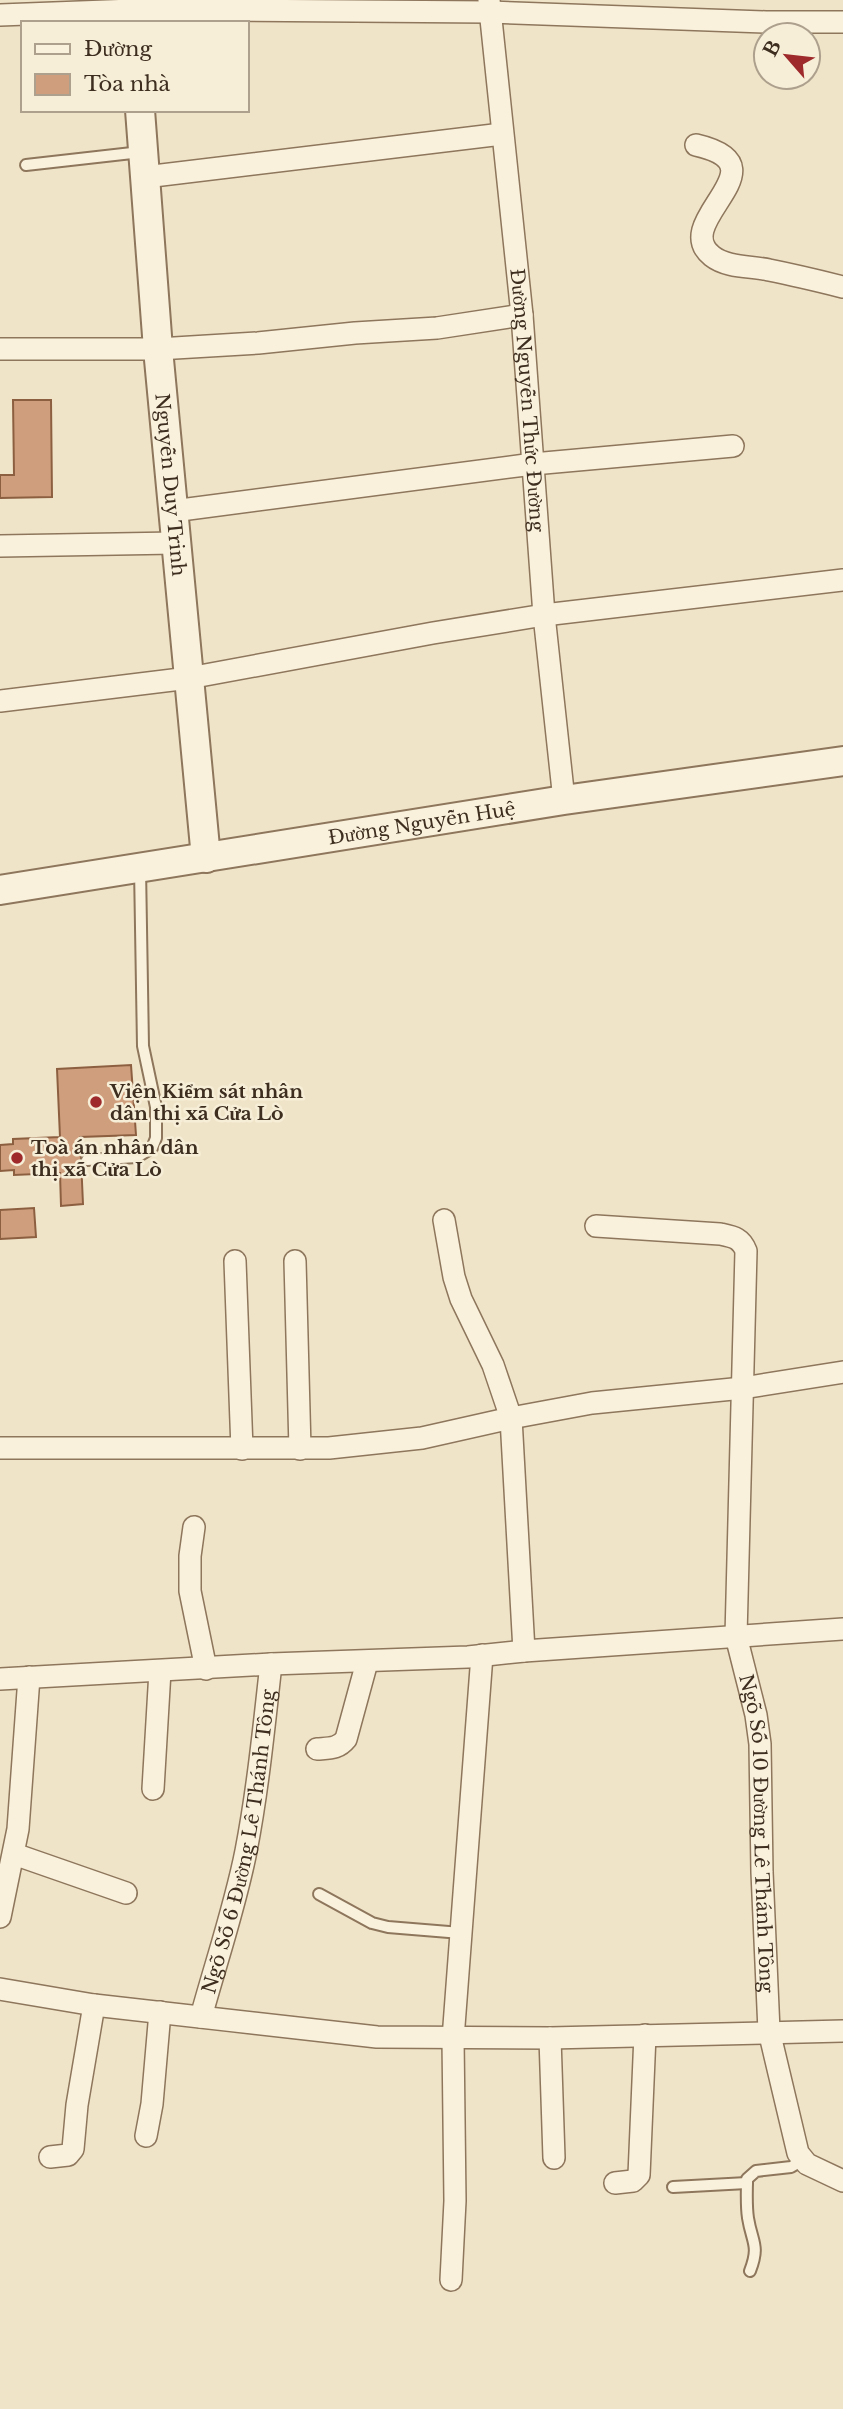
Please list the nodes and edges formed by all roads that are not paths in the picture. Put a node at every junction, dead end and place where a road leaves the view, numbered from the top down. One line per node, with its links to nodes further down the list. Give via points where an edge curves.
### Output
1 (489, 6): 2 (street); 4 (street, via 753,22); 6 (street, Đường Nguyễn Thức Đường)
2 (133, 11): 3 (street)
3 (0, 15)
4 (843, 22)
5 (140, 112): 8 (street, Nguyễn Duy Trinh)
6 (502, 134): 8 (street); 11 (street, Đường Nguyễn Thức Đường)
7 (696, 145): 10 (street, via 723,153 731,172 725,192 704,224 706,251 738,266)
8 (144, 164): 9 (lane); 13 (street, Nguyễn Duy Trinh)
9 (26, 165)
10 (843, 287)
11 (522, 314): 13 (street, via 437,328); 15 (street, Đường Nguyễn Thức Đường)
12 (0, 349): 13 (street)
13 (158, 349): 16 (street, Nguyễn Duy Trinh)
14 (733, 446): 15 (street)
15 (533, 464): 16 (street); 20 (street, Đường Nguyễn Thức Đường)
16 (173, 511): 17 (street, Nguyễn Duy Trinh)
17 (176, 543): 18 (street); 21 (street, Nguyễn Duy Trinh)
18 (0, 546)
19 (843, 580): 20 (street)
20 (544, 615): 21 (street); 24 (street, Đường Nguyễn Thức Đường)
21 (189, 678): 22 (street); 25 (street, Nguyễn Duy Trinh)
22 (0, 701)
23 (843, 761): 24 (street, Đường Nguyễn Huệ)
24 (564, 800): 25 (street, Đường Nguyễn Huệ)
25 (206, 858): 26 (street, Đường Nguyễn Huệ)
26 (140, 868): 27 (street, Đường Nguyễn Huệ); 28 (lane, via 143,1046 155,1099 156,1138 152,1148 137,1157)
27 (0, 890)
28 (87, 1160)
29 (443, 1220): 35 (street, via 458,1288)
30 (596, 1226): 34 (street, Ngõ Số 10 Đường Lê Thánh Tông, via 720,1234 743,1243 747,1266)
31 (235, 1261): 37 (street)
32 (295, 1261): 38 (street)
33 (843, 1372): 34 (street)
34 (743, 1388): 35 (street, via 592,1403); 41 (street, Ngõ Số 10 Đường Lê Thánh Tông)
35 (511, 1418): 38 (street, via 422,1438); 42 (street)
36 (0, 1448): 37 (street)
37 (243, 1449): 38 (street)
38 (300, 1449)
39 (194, 1527): 46 (street, via 190,1591)
40 (843, 1629): 41 (street)
41 (736, 1636): 42 (street); 61 (street, Ngõ Số 10 Đường Lê Thánh Tông, via 761,1744)
42 (524, 1651): 43 (street)
43 (482, 1655): 44 (street); 56 (street)
44 (368, 1662): 45 (street); 50 (street, via 346,1739 334,1748)
45 (271, 1664): 46 (street); 60 (street, Ngõ Số 6 Đường Lê Thánh Tông, via 246,1850)
46 (206, 1669): 47 (street)
47 (160, 1671): 48 (street); 51 (street)
48 (29, 1677): 49 (street); 52 (street)
49 (0, 1679)
50 (317, 1748)
51 (153, 1789)
52 (13, 1854): 53 (street); 55 (street)
53 (126, 1893)
54 (318, 1894): 56 (lane, via 372,1923)
55 (0, 1917)
56 (461, 1933): 65 (street)
57 (0, 1989): 58 (street)
58 (94, 2005): 59 (street); 67 (street, via 73,2149 68,2155)
59 (160, 2012): 60 (street); 66 (street)
60 (201, 2017): 65 (street, via 377,2037)
61 (769, 2031): 62 (street); 63 (street); 69 (street, Ngõ Số 10 Đường Lê Thánh Tông, via 794,2142)
62 (843, 2031)
63 (645, 2035): 64 (street); 71 (street, via 639,2175 633,2182)
64 (550, 2038): 65 (street); 68 (street)
65 (453, 2039): 75 (street, via 456,2147)
66 (146, 2136)
67 (50, 2157)
68 (554, 2158)
69 (803, 2160): 70 (street); 72 (lane, via 790,2168 756,2171)
70 (843, 2181)
71 (615, 2183)
72 (747, 2183): 73 (lane); 74 (lane, via 748,2219 756,2248)
73 (673, 2187)
74 (750, 2271)
75 (451, 2280)

